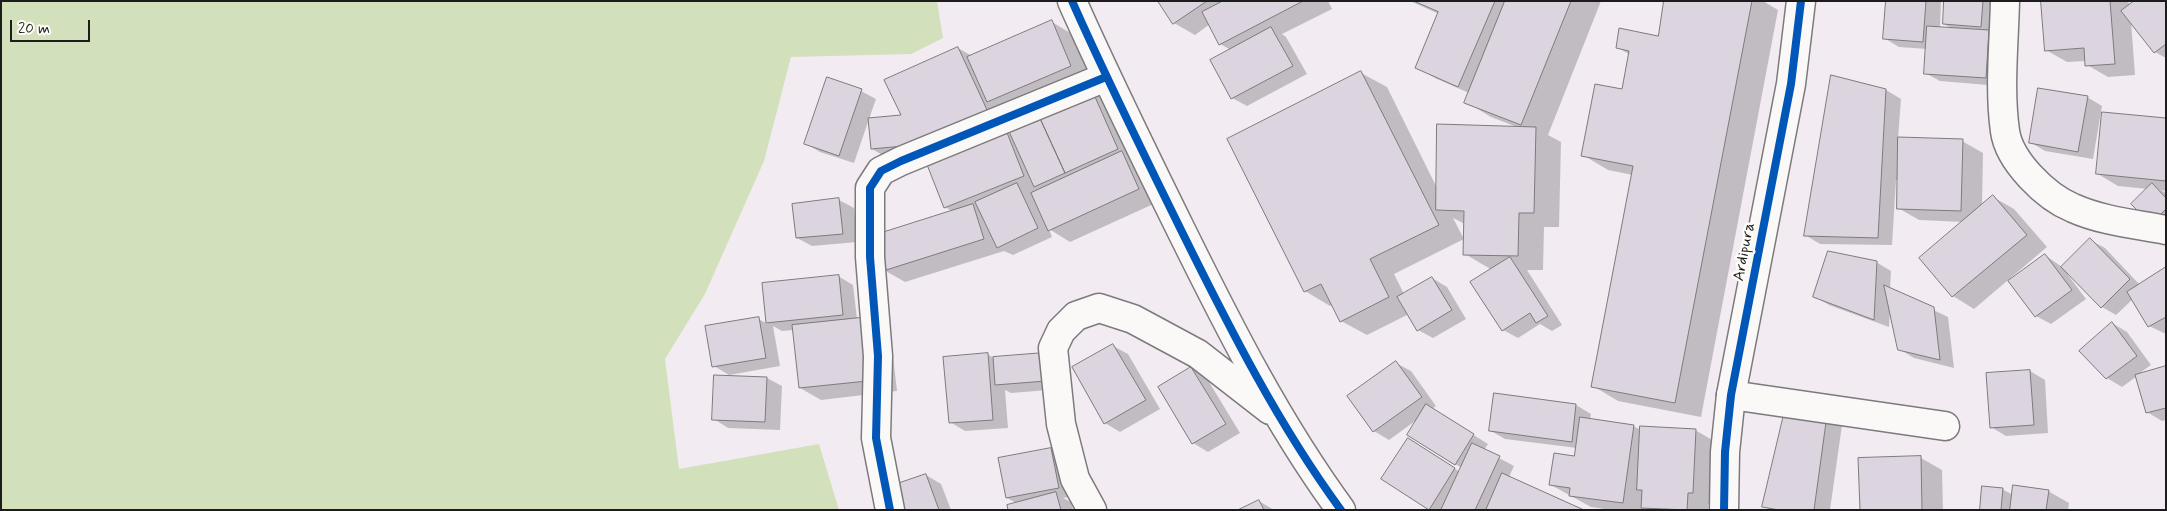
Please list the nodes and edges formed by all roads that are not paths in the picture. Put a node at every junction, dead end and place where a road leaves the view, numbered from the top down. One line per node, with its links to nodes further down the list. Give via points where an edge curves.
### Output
1 (1072, 1): 4 (street)
2 (1801, 1): 6 (street, Ardipura, via 1790,84)
3 (2005, 1): 5 (street, via 2003,104 2005,133 2016,161 2038,185 2072,208)
4 (1106, 77): 7 (street, via 1213,294); 9 (street, via 901,161 881,171 870,188 870,257 878,356 876,438)
5 (2166, 230)
6 (1731, 394): 8 (street); 12 (street, Ardipura)
7 (1279, 417): 10 (street, via 1198,354 1133,319 1099,308 1076,316 1061,330 1053,348 1062,424 1075,479); 11 (street)
8 (1945, 426)
9 (890, 510)
10 (1092, 510)
11 (1341, 510)
12 (1724, 510)

